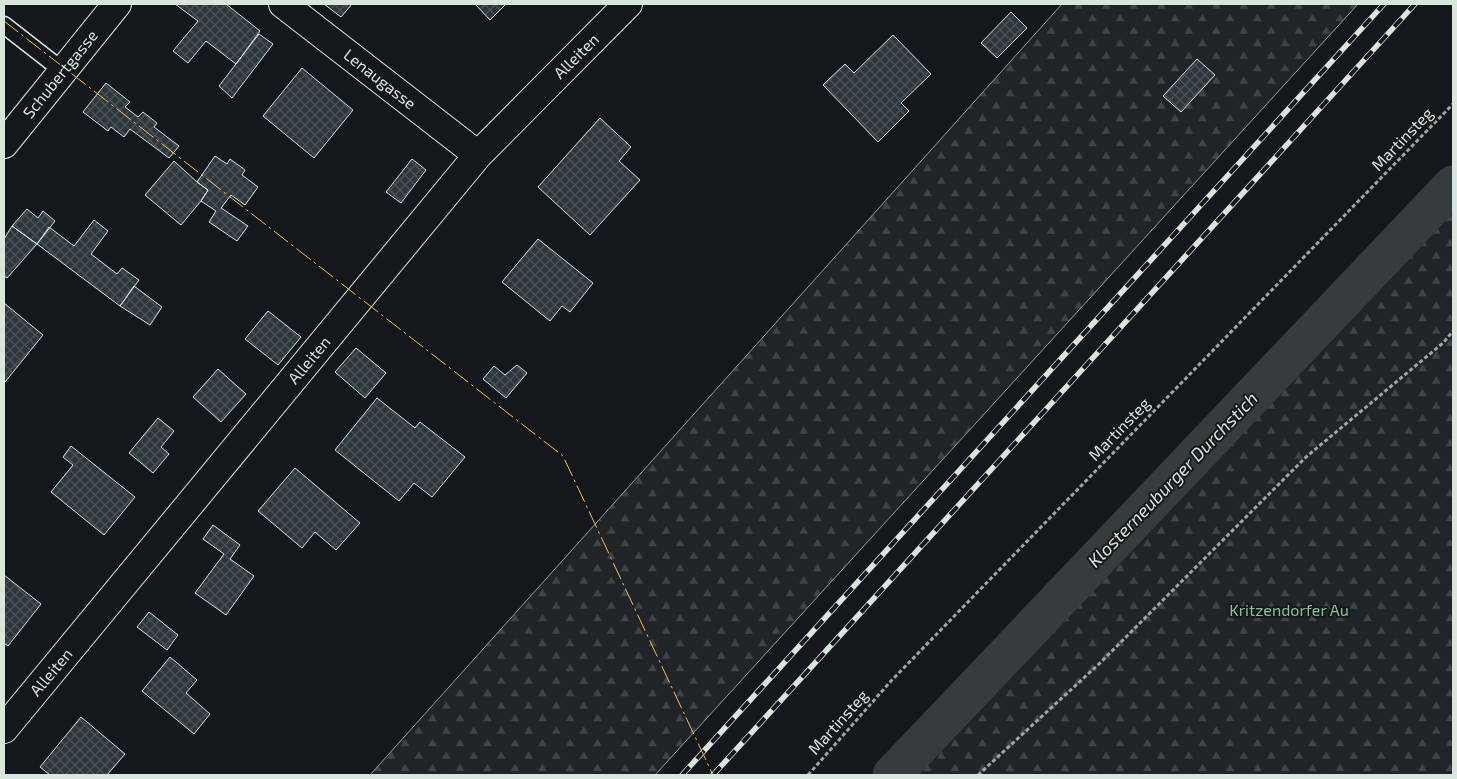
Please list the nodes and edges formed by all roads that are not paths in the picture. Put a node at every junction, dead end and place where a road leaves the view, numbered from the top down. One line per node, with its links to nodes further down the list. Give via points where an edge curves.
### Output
1 (117, 4): 5 (street, Schubertgasse)
2 (283, 4): 7 (street, Lenaugasse)
3 (628, 4): 7 (street, Alleiten)
4 (4, 24): 5 (lane)
5 (63, 71): 6 (street, Schubertgasse)
6 (4, 144)
7 (478, 155): 8 (street, Alleiten)
8 (4, 729)

